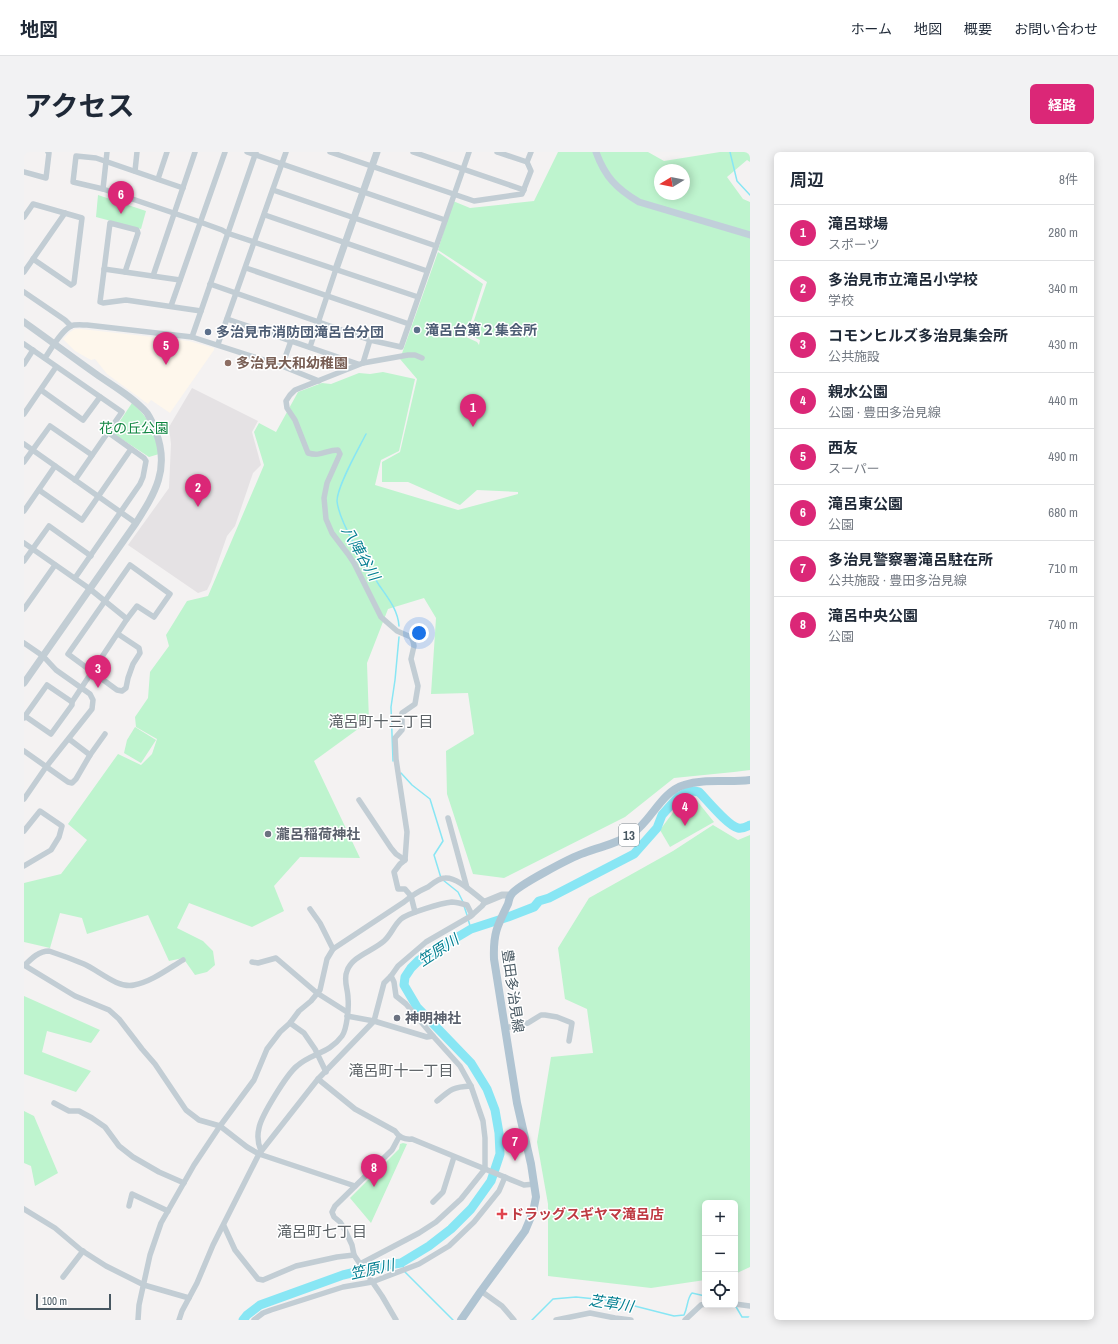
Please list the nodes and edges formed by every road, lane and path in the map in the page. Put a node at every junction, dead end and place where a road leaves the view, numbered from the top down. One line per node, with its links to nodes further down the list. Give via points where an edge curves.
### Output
1 (48, 152): 23 (street, via 46,178)
2 (107, 152): 17 (street)
3 (137, 152): 22 (street)
4 (167, 152): 24 (street)
5 (196, 152): 25 (street)
6 (225, 152): 37 (street)
7 (247, 152): 16 (street)
8 (286, 152): 19 (street)
9 (330, 152): 20 (street)
10 (377, 152): 20 (street)
11 (413, 152): 21 (street)
12 (469, 152): 21 (street)
13 (497, 152): 18 (street)
14 (531, 152): 18 (street)
15 (596, 152): 39 (main road, via 611,181 625,194 640,202)
16 (255, 153): 19 (street); 38 (street)
17 (106, 162): 22 (street); 26 (street); 26 (street, via 76,156 73,180 74,183)
18 (528, 162): 28 (street, via 531,171)
19 (282, 164): 27 (street); 29 (street)
20 (372, 167): 29 (street); 30 (street)
21 (463, 169): 28 (street); 30 (street)
22 (135, 171): 24 (street)
23 (24, 172)
24 (158, 179): 25 (street)
25 (183, 188): 32 (street)
26 (103, 189): 32 (street)
27 (273, 190): 33 (street); 35 (street)
28 (524, 190): 30 (street, via 522,194 474,202)
29 (363, 192): 35 (street); 36 (street)
30 (454, 195): 36 (street)
31 (65, 213): 34 (street, via 33,204); 43 (street); 43 (street, via 82,218 74,283 71,285)
32 (175, 214): 37 (street); 50 (street)
33 (265, 215): 40 (street); 41 (street)
34 (24, 217)
35 (355, 218): 41 (street); 42 (street)
36 (445, 220): 42 (street)
37 (200, 222): 38 (street); 51 (street)
38 (227, 233): 40 (street); 52 (street)
39 (750, 235)
40 (255, 242): 44 (street); 46 (street)
41 (345, 243): 46 (street); 47 (street)
42 (436, 246): 47 (street)
43 (33, 259): 48 (street)
44 (246, 268): 54 (street); 55 (street)
45 (104, 269): 49 (street); 49 (street, via 110,223 136,230 138,233); 57 (street, via 100,302 126,300)
46 (336, 269): 55 (street); 56 (street)
47 (427, 271): 56 (street)
48 (24, 272)
49 (126, 272): 50 (street)
50 (153, 276): 51 (street)
51 (180, 280): 57 (street)
52 (210, 284): 54 (street); 58 (street)
53 (24, 292): 63 (street)
54 (236, 293): 59 (street); 61 (street)
55 (328, 296): 61 (street); 62 (street)
56 (418, 298): 62 (street)
57 (172, 306): 58 (street)
58 (201, 311): 64 (street)
59 (227, 319): 66 (street); 69 (street)
60 (24, 322): 67 (street)
61 (318, 322): 65 (street); 70 (street)
62 (409, 324): 65 (street, via 401,347)
63 (71, 326): 64 (street, via 86,325); 67 (street)
64 (192, 337): 69 (street)
65 (370, 340): 74 (street)
66 (291, 341): 70 (street); 76 (street)
67 (55, 343): 72 (street); 94 (street, via 139,405 153,424 160,442 162,467 152,498)
68 (24, 344): 71 (street)
69 (218, 344): 76 (street)
70 (310, 348): 74 (street)
71 (33, 350): 72 (street); 75 (street)
72 (45, 358): 77 (street)
73 (422, 358): 74 (street, via 408,355)
74 (360, 363): 78 (street)
75 (24, 364)
76 (282, 366): 78 (street)
77 (56, 367): 79 (street); 80 (street)
78 (319, 381): 123 (street, via 295,390 286,401 308,453 315,455 338,450 340,454 327,483 324,498 326,519 332,533 354,563 381,617 398,632 411,637 414,646 411,659 418,686 415,704 402,713 402,730 395,738 407,832)
79 (41, 390): 80 (street, via 84,420); 81 (street)
80 (100, 397): 82 (street, via 122,412)
81 (25, 411)
82 (109, 433): 84 (street); 86 (street)
83 (24, 444): 85 (street)
84 (131, 449): 91 (street); 93 (street, via 146,461 140,484)
85 (32, 450): 86 (street, via 50,426); 87 (street); 88 (street)
86 (92, 455): 89 (street)
87 (24, 462)
88 (55, 466): 89 (street); 90 (street)
89 (75, 480): 91 (street)
90 (39, 490): 91 (street, via 82,520); 92 (street)
91 (98, 496): 93 (street)
92 (24, 510)
93 (121, 512): 94 (street); 97 (street)
94 (136, 523): 101 (street)
95 (24, 543): 96 (street)
96 (33, 548): 97 (street, via 49,526); 98 (street); 99 (street)
97 (91, 556): 100 (street)
98 (24, 561)
99 (55, 565): 100 (street); 103 (street)
100 (75, 578): 101 (street)
101 (90, 589): 102 (street); 107 (street)
102 (104, 602): 104 (street); 104 (street, via 130,565 170,594 154,617 138,606); 108 (street, via 68,654)
103 (24, 608)
104 (127, 619): 105 (street)
105 (118, 634): 108 (street); 108 (street, via 140,648 126,688 122,691 117,690)
106 (24, 643): 107 (street)
107 (43, 656): 109 (street); 110 (street, via 56,670)
108 (92, 673): 110 (street)
109 (24, 683)
110 (82, 688): 111 (street); 114 (street, via 93,700 92,709)
111 (72, 702): 112 (street, via 47,685); 112 (street, via 51,734)
112 (25, 717)
113 (105, 734): 116 (street)
114 (69, 739): 116 (street); 117 (street)
115 (24, 751): 117 (street)
116 (90, 755): 117 (street, via 72,783)
117 (46, 767): 119 (street)
118 (750, 780): 127 (main road, 豊田多治見線 / 13, via 700,781 670,791 648,820 633,833 620,841 583,853 556,866 521,886)
119 (24, 799)
120 (359, 800): 123 (street, via 391,848)
121 (448, 818): 125 (street)
122 (24, 831): 124 (street, via 40,811 62,826 51,850)
123 (405, 860): 126 (street, via 394,872 398,889 405,889)
124 (25, 863)
125 (467, 888): 126 (street, via 454,880 442,879); 128 (street)
126 (411, 896): 130 (street); 132 (street)
127 (510, 899): 128 (street, via 502,895); 141 (main road, 豊田多治見線 / 13, via 498,924 494,940 494,959)
128 (485, 902): 131 (street)
129 (310, 909): 132 (street)
130 (415, 912): 131 (street, via 451,902 467,905); 138 (street, via 401,919 384,941 350,965 345,979)
131 (469, 916): 136 (street, via 426,942 405,960)
132 (333, 949): 137 (street)
133 (183, 960): 135 (street, via 160,974 132,986 122,984 85,964 49,951 36,955)
134 (252, 962): 137 (street, via 276,958)
135 (25, 965): 150 (street, via 75,996 109,1010 155,1064 186,1110 199,1120)
136 (392, 976): 139 (street, via 384,983); 142 (street, via 396,996)
137 (317, 993): 138 (street); 140 (street)
138 (347, 1014): 139 (street); 144 (street, via 342,1036)
139 (374, 1021): 142 (street, via 414,1034); 145 (street)
140 (290, 1023): 144 (street, via 304,1033); 150 (street, via 267,1050 254,1080)
141 (505, 1028): 143 (street, via 523,1025 541,1015 557,1017 572,1023); 157 (main road, 豊田多治見線 / 13, via 517,1103)
142 (433, 1036): 147 (street, via 460,1066)
143 (569, 1041)
144 (318, 1055): 145 (street); 152 (street, via 296,1066 264,1115 259,1128)
145 (326, 1072): 146 (street)
146 (318, 1079): 151 (street, via 355,1109 395,1131); 152 (street)
147 (471, 1086): 148 (street, via 457,1087); 154 (street, via 483,1121)
148 (437, 1101)
149 (54, 1103): 156 (street, via 69,1112 79,1111 92,1118 105,1127 119,1146 133,1157)
150 (220, 1126): 152 (street, via 247,1147); 156 (street)
151 (399, 1137): 153 (street, via 412,1139); 158 (street, via 392,1150)
152 (260, 1153): 158 (street); 163 (street)
153 (454, 1156): 154 (street); 159 (street, via 443,1192)
154 (485, 1169): 155 (street); 166 (street, via 461,1199 436,1222)
155 (505, 1177): 157 (street, via 524,1185); 168 (street, via 499,1190 474,1222 448,1246 425,1260)
156 (184, 1183): 162 (street)
157 (535, 1184): 170 (main road, 豊田多治見線 / 13, via 533,1212 525,1231)
158 (355, 1186): 165 (street, via 332,1212 345,1230)
159 (433, 1202)
160 (129, 1206): 162 (street, via 132,1194)
161 (24, 1209): 164 (street, via 55,1228)
162 (168, 1211): 169 (street, via 150,1255)
163 (224, 1226): 165 (street, via 235,1250 258,1279 263,1280 296,1266); 171 (street)
164 (83, 1251): 167 (street); 169 (street)
165 (354, 1255): 166 (street)
166 (360, 1264): 168 (street)
167 (63, 1277)
168 (372, 1282): 177 (street, via 343,1286 263,1313); 178 (street)
169 (144, 1285): 171 (street); 175 (street)
170 (481, 1291): 179 (main road, 豊田多治見線 / 13); 180 (street, via 502,1306)
171 (189, 1298): 176 (street)
172 (702, 1305): 183 (street)
173 (738, 1305): 174 (street)
174 (750, 1306)
175 (138, 1320)
176 (179, 1320)
177 (254, 1320)
178 (396, 1320)
179 (461, 1320)
180 (514, 1320)
181 (556, 1320): 182 (street, via 590,1313)
182 (631, 1320)
183 (685, 1320)

